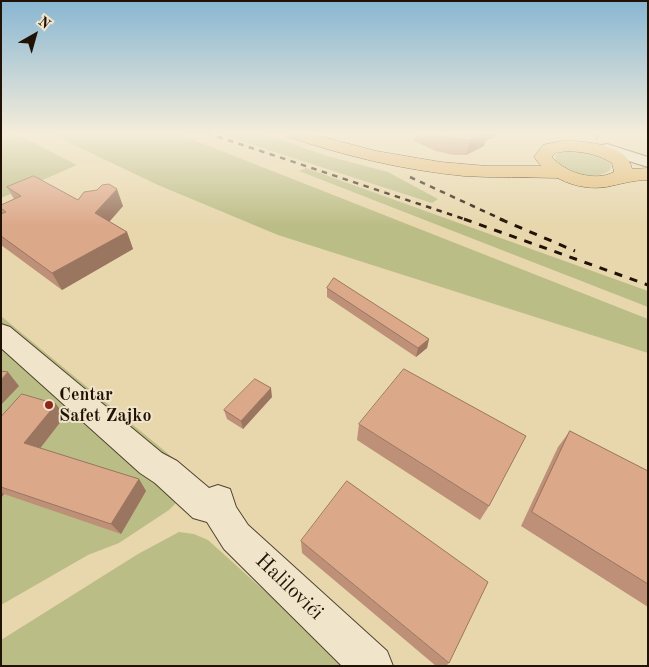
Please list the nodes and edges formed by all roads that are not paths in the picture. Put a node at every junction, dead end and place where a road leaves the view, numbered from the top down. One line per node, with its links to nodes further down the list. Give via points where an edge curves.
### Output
1 (411, 164): 4 (main road, via 479,171)
2 (550, 164): 4 (main road)
3 (619, 164): 6 (main road, via 624,167)
4 (559, 172): 6 (main road, via 585,180)
5 (648, 174): 6 (main road)
6 (620, 177)
7 (1, 333): 8 (street, Halilovići, via 151,463 212,503 236,537)
8 (372, 666)

